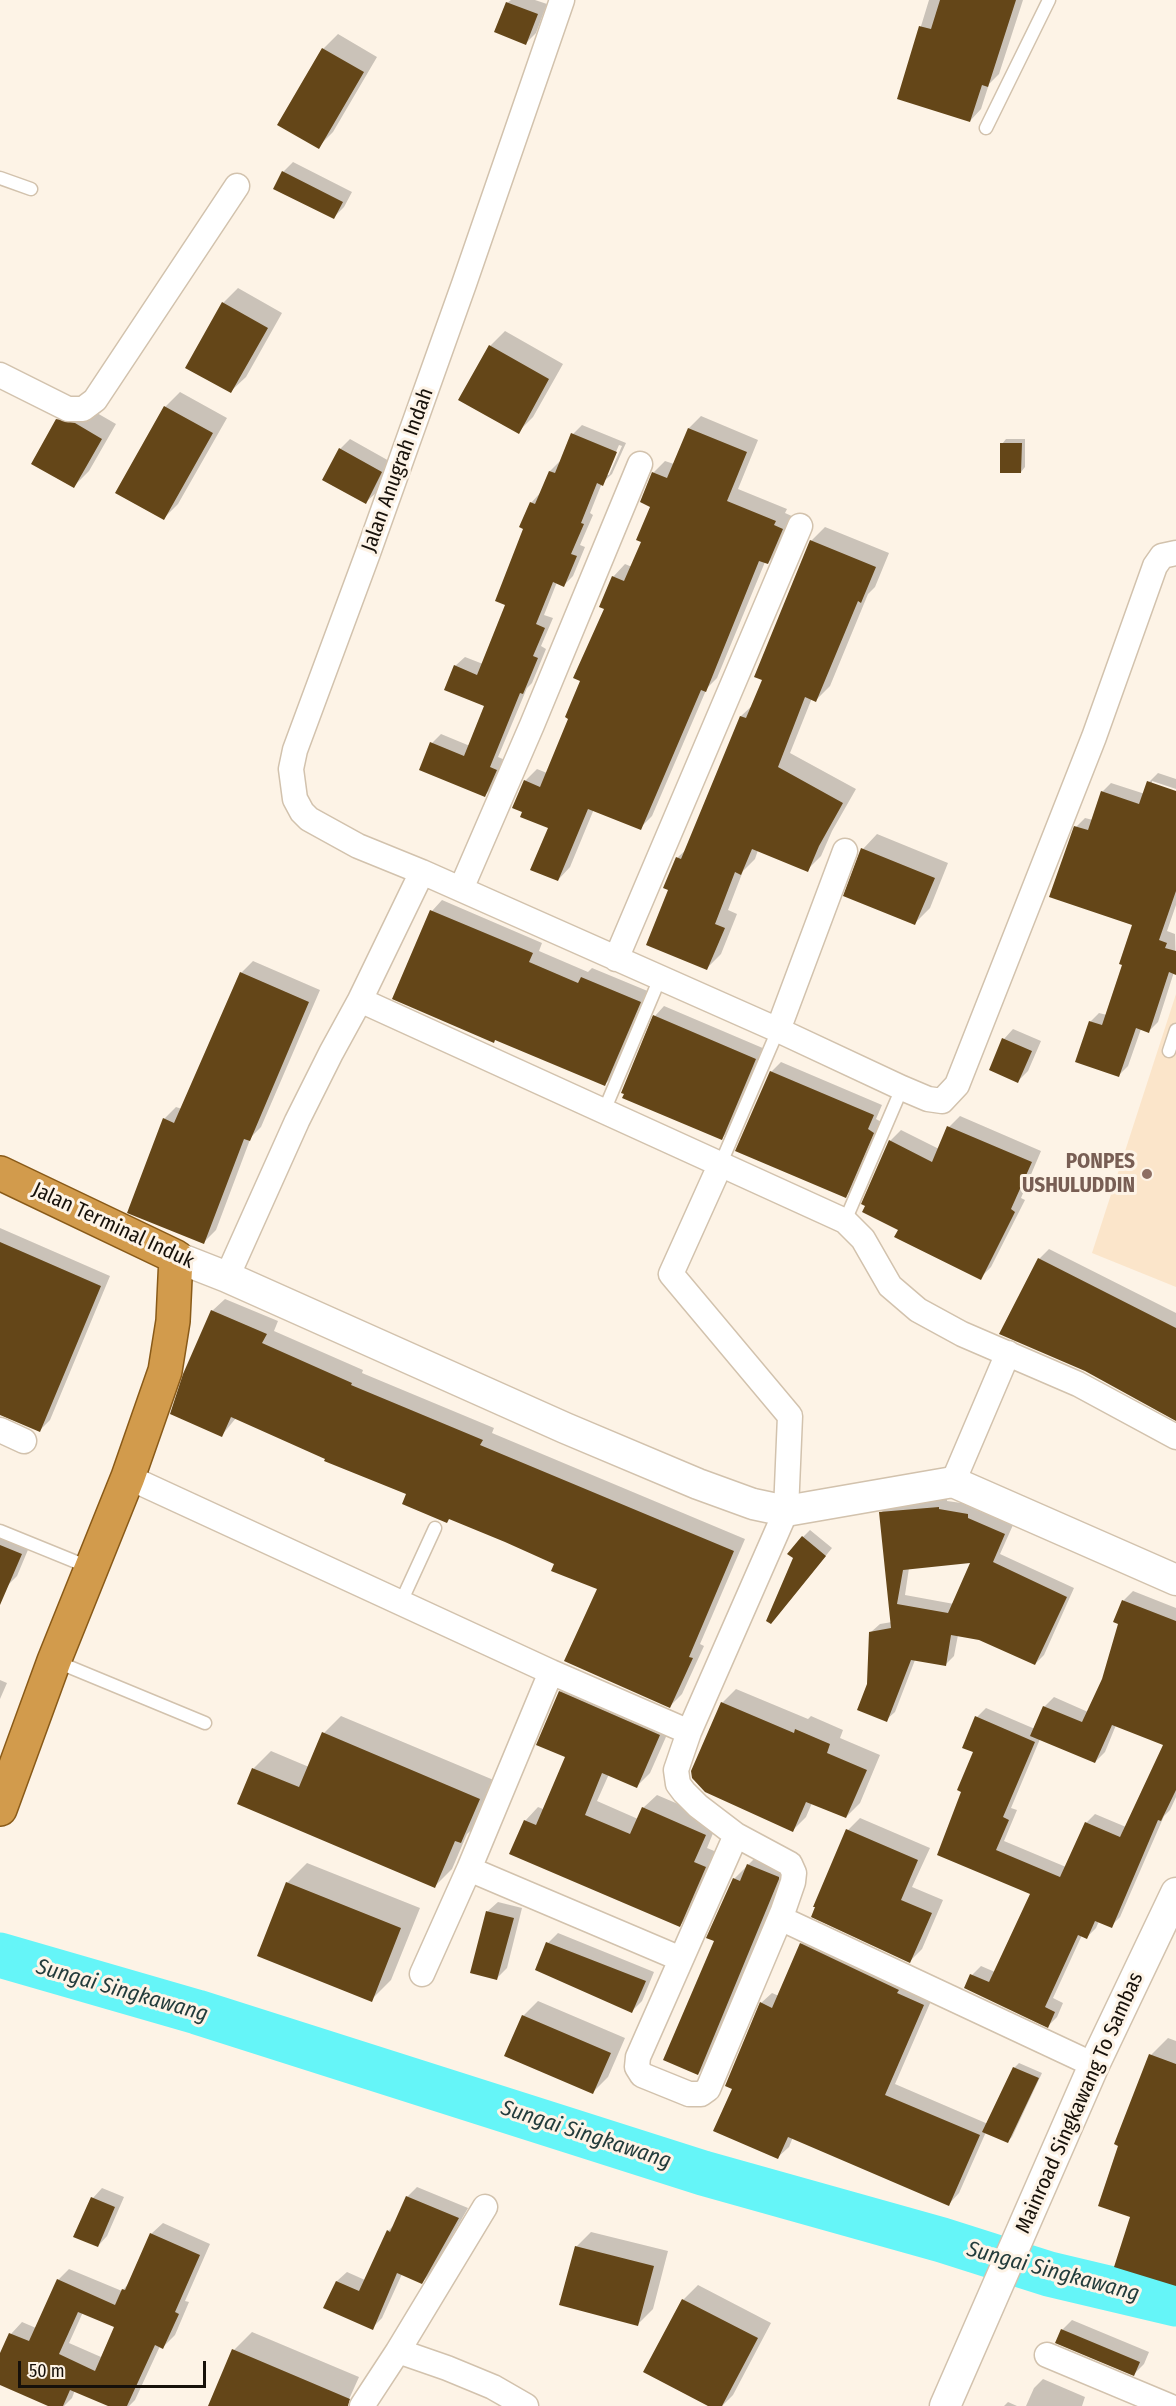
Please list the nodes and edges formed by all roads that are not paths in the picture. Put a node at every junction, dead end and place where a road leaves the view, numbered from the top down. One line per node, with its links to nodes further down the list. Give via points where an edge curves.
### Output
1 (562, 0): 12 (street, Jalan Anugrah Indah, via 291,769 295,799 309,819 358,846)
2 (1049, 0): 3 (lane)
3 (986, 128)
4 (0, 178): 6 (lane)
5 (237, 186): 7 (street, via 95,400 83,409 68,409)
6 (31, 189)
7 (0, 375)
8 (640, 464): 13 (street)
9 (800, 526): 14 (street)
10 (1176, 553): 20 (street, Jalan Anugrah Indah, via 1162,556 1155,566 1094,737 957,1085 942,1101)
11 (845, 851): 17 (street)
12 (422, 872): 13 (street, Jalan Anugrah Indah); 16 (street)
13 (461, 889): 14 (street, Jalan Anugrah Indah)
14 (616, 959): 15 (street, Jalan Anugrah Indah)
15 (660, 978): 17 (street, Jalan Anugrah Indah); 21 (lane)
16 (360, 1000): 21 (street); 26 (street, via 297,1121)
17 (778, 1030): 20 (street, Jalan Anugrah Indah); 22 (lane)
18 (1176, 1030): 19 (lane)
19 (1169, 1051)
20 (902, 1088): 24 (lane)
21 (604, 1112): 22 (street)
22 (721, 1163): 24 (street); 33 (street, via 671,1274 790,1416)
23 (0, 1173): 25 (highway, Jalan Terminal Induk)
24 (845, 1221): 27 (street, via 862,1239 890,1286 918,1310)
25 (176, 1257): 26 (street, Jalan Terminal Induk); 31 (highway, via 173,1321 165,1371)
26 (227, 1277): 33 (street, Jalan Terminal Induk, via 698,1484)
27 (1008, 1353): 29 (street, via 1078,1384); 32 (street)
28 (0, 1430): 30 (street)
29 (1176, 1437)
30 (24, 1441)
31 (128, 1477): 36 (highway); 38 (street)
32 (953, 1482): 33 (street); 37 (street)
33 (786, 1511): 42 (street)
34 (435, 1528): 38 (lane)
35 (0, 1531): 36 (lane)
36 (91, 1568): 39 (highway)
37 (1176, 1580)
38 (401, 1602): 40 (street)
39 (54, 1661): 41 (lane); 43 (highway)
40 (551, 1672): 42 (street); 45 (street)
41 (205, 1723)
42 (689, 1732): 44 (street, via 676,1770 678,1784 698,1806)
43 (0, 1809)
44 (736, 1835): 47 (street, via 790,1864 793,1882); 48 (street)
45 (469, 1869): 48 (street); 49 (street)
46 (1176, 1893): 50 (street, Mainroad Singkawang To Sambas)
47 (780, 1918): 48 (street, via 708,2089 701,2094 689,2094 642,2074 637,2067); 50 (street)
48 (681, 1959)
49 (422, 1974)
50 (1094, 2065): 56 (street, Mainroad Singkawang To Sambas)
51 (485, 2207): 52 (street)
52 (398, 2351): 54 (street); 55 (street, via 493,2387)
53 (1047, 2355): 57 (street)
54 (362, 2406)
55 (526, 2406)
56 (945, 2406)
57 (1169, 2406)

